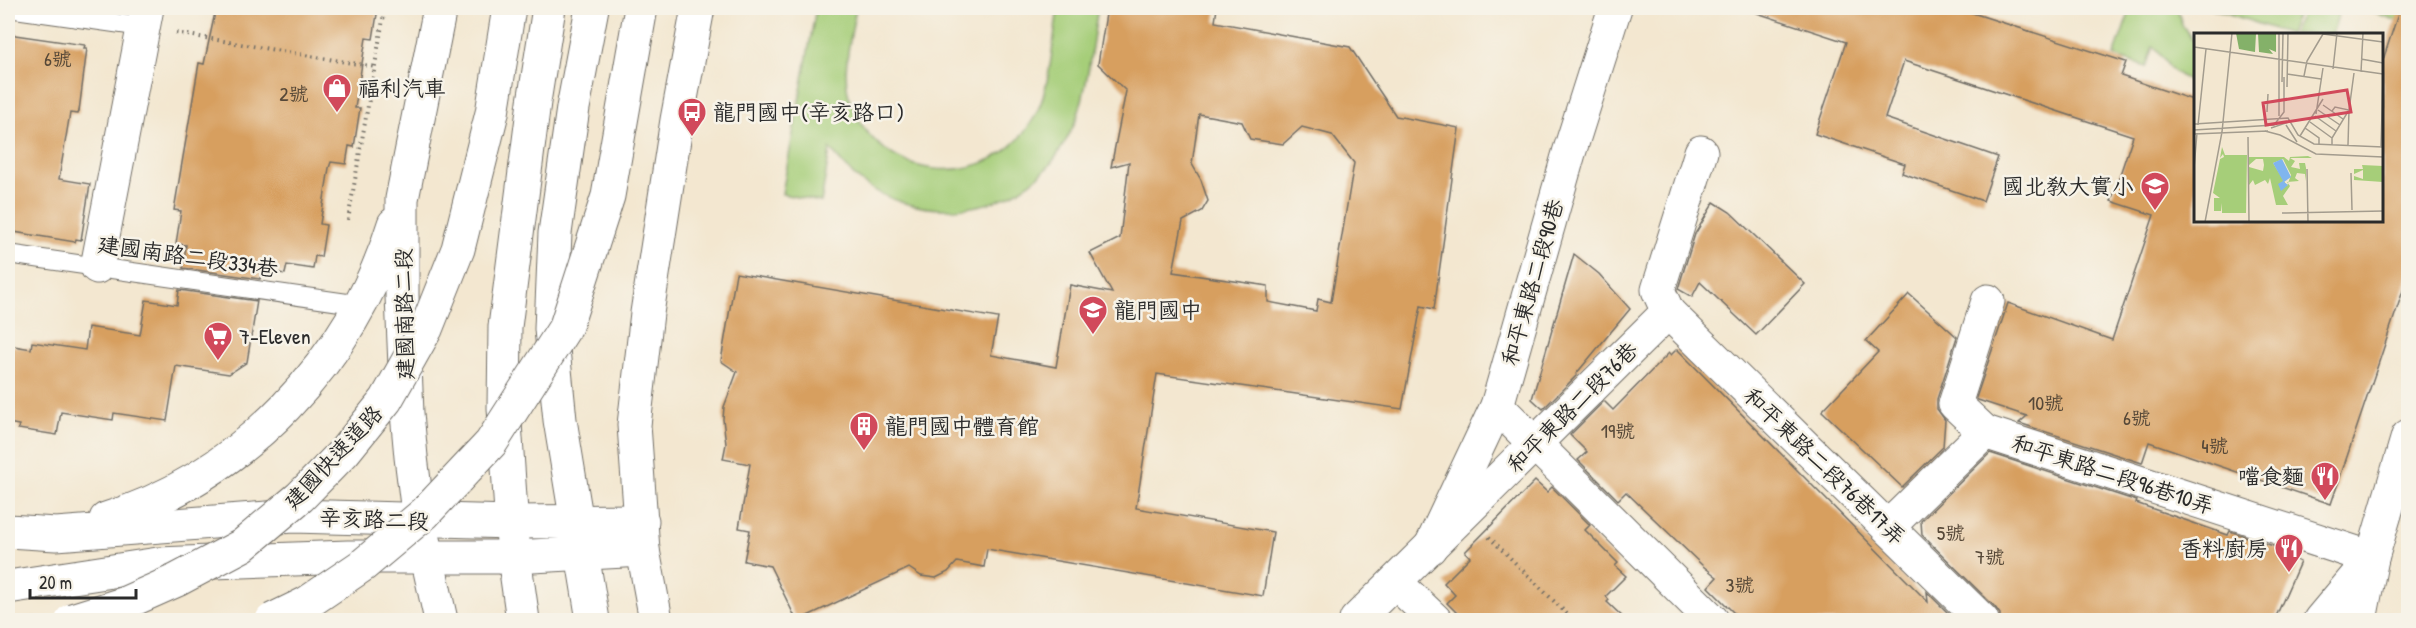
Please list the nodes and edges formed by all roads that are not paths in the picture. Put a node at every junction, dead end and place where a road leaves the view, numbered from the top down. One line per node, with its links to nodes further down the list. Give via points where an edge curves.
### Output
1 (8, 8): 9 (lane)
2 (440, 8): 11 (main road, 建國南路二段)
3 (509, 8): 34 (main road, 建國快速道路, bridge, via 492,112 458,249 426,329 386,400 344,452 300,497 243,545 177,580)
4 (549, 8): 22 (main road, via 504,327 504,408)
5 (592, 8): 27 (main road, via 555,233 551,329)
6 (641, 8): 35 (main road, bridge, via 608,196 566,326 491,443 425,513 363,565 307,603)
7 (698, 8): 26 (main road, via 652,279 635,414)
8 (1615, 8): 17 (main road, 和平東路二段90巷)
9 (145, 17): 13 (main road)
10 (1701, 152): 16 (main road, via 1658,290)
11 (402, 199): 15 (main road, via 385,254); 21 (main road, 建國南路二段, via 407,413)
12 (8, 254): 13 (lane, 建國南路二段334巷)
13 (97, 267): 15 (lane, 建國南路二段334巷)
14 (1988, 301): 18 (main road, via 1955,404)
15 (361, 305): 25 (main road, via 318,371 265,428 201,476 132,511)
16 (1668, 312): 20 (main road, 和平東路二段76巷); 23 (main road, 和平東路二段76巷17弄)
17 (1497, 406): 20 (main road); 28 (main road, 和平東路二段90巷)
18 (1985, 432): 23 (main road, 和平東路二段96巷10弄); 31 (main road, 和平東路二段96巷10弄)
19 (2409, 436): 31 (main road)
20 (1535, 444): 28 (main road, 和平東路二段76巷); 42 (main road)
21 (419, 521): 22 (main road, 辛亥路二段); 25 (main road, 辛亥路二段, via 293,516); 29 (main road, 建國南路二段)
22 (512, 522): 27 (main road, 辛亥路二段); 30 (main road)
23 (1887, 527): 43 (main road, 和平東路二段76巷17弄)
24 (8, 531): 25 (main road, 辛亥路二段)
25 (56, 534)
26 (642, 536): 27 (main road); 39 (main road)
27 (578, 538): 30 (main road); 38 (main road)
28 (1430, 548): 32 (main road, 和平東路二段76巷)
29 (427, 557): 30 (main road); 33 (main road, via 158,564); 36 (main road, 建國南路二段)
30 (514, 557): 37 (main road)
31 (2372, 558): 44 (main road); 45 (main road)
32 (1395, 582): 40 (main road, 和平東路二段76巷); 41 (main road)
33 (8, 587)
34 (72, 621)
35 (272, 621)
36 (441, 621)
37 (523, 621)
38 (593, 621)
39 (656, 621)
40 (1356, 621)
41 (1435, 621)
42 (1712, 621)
43 (1982, 621)
44 (2320, 621)
45 (2360, 621)

